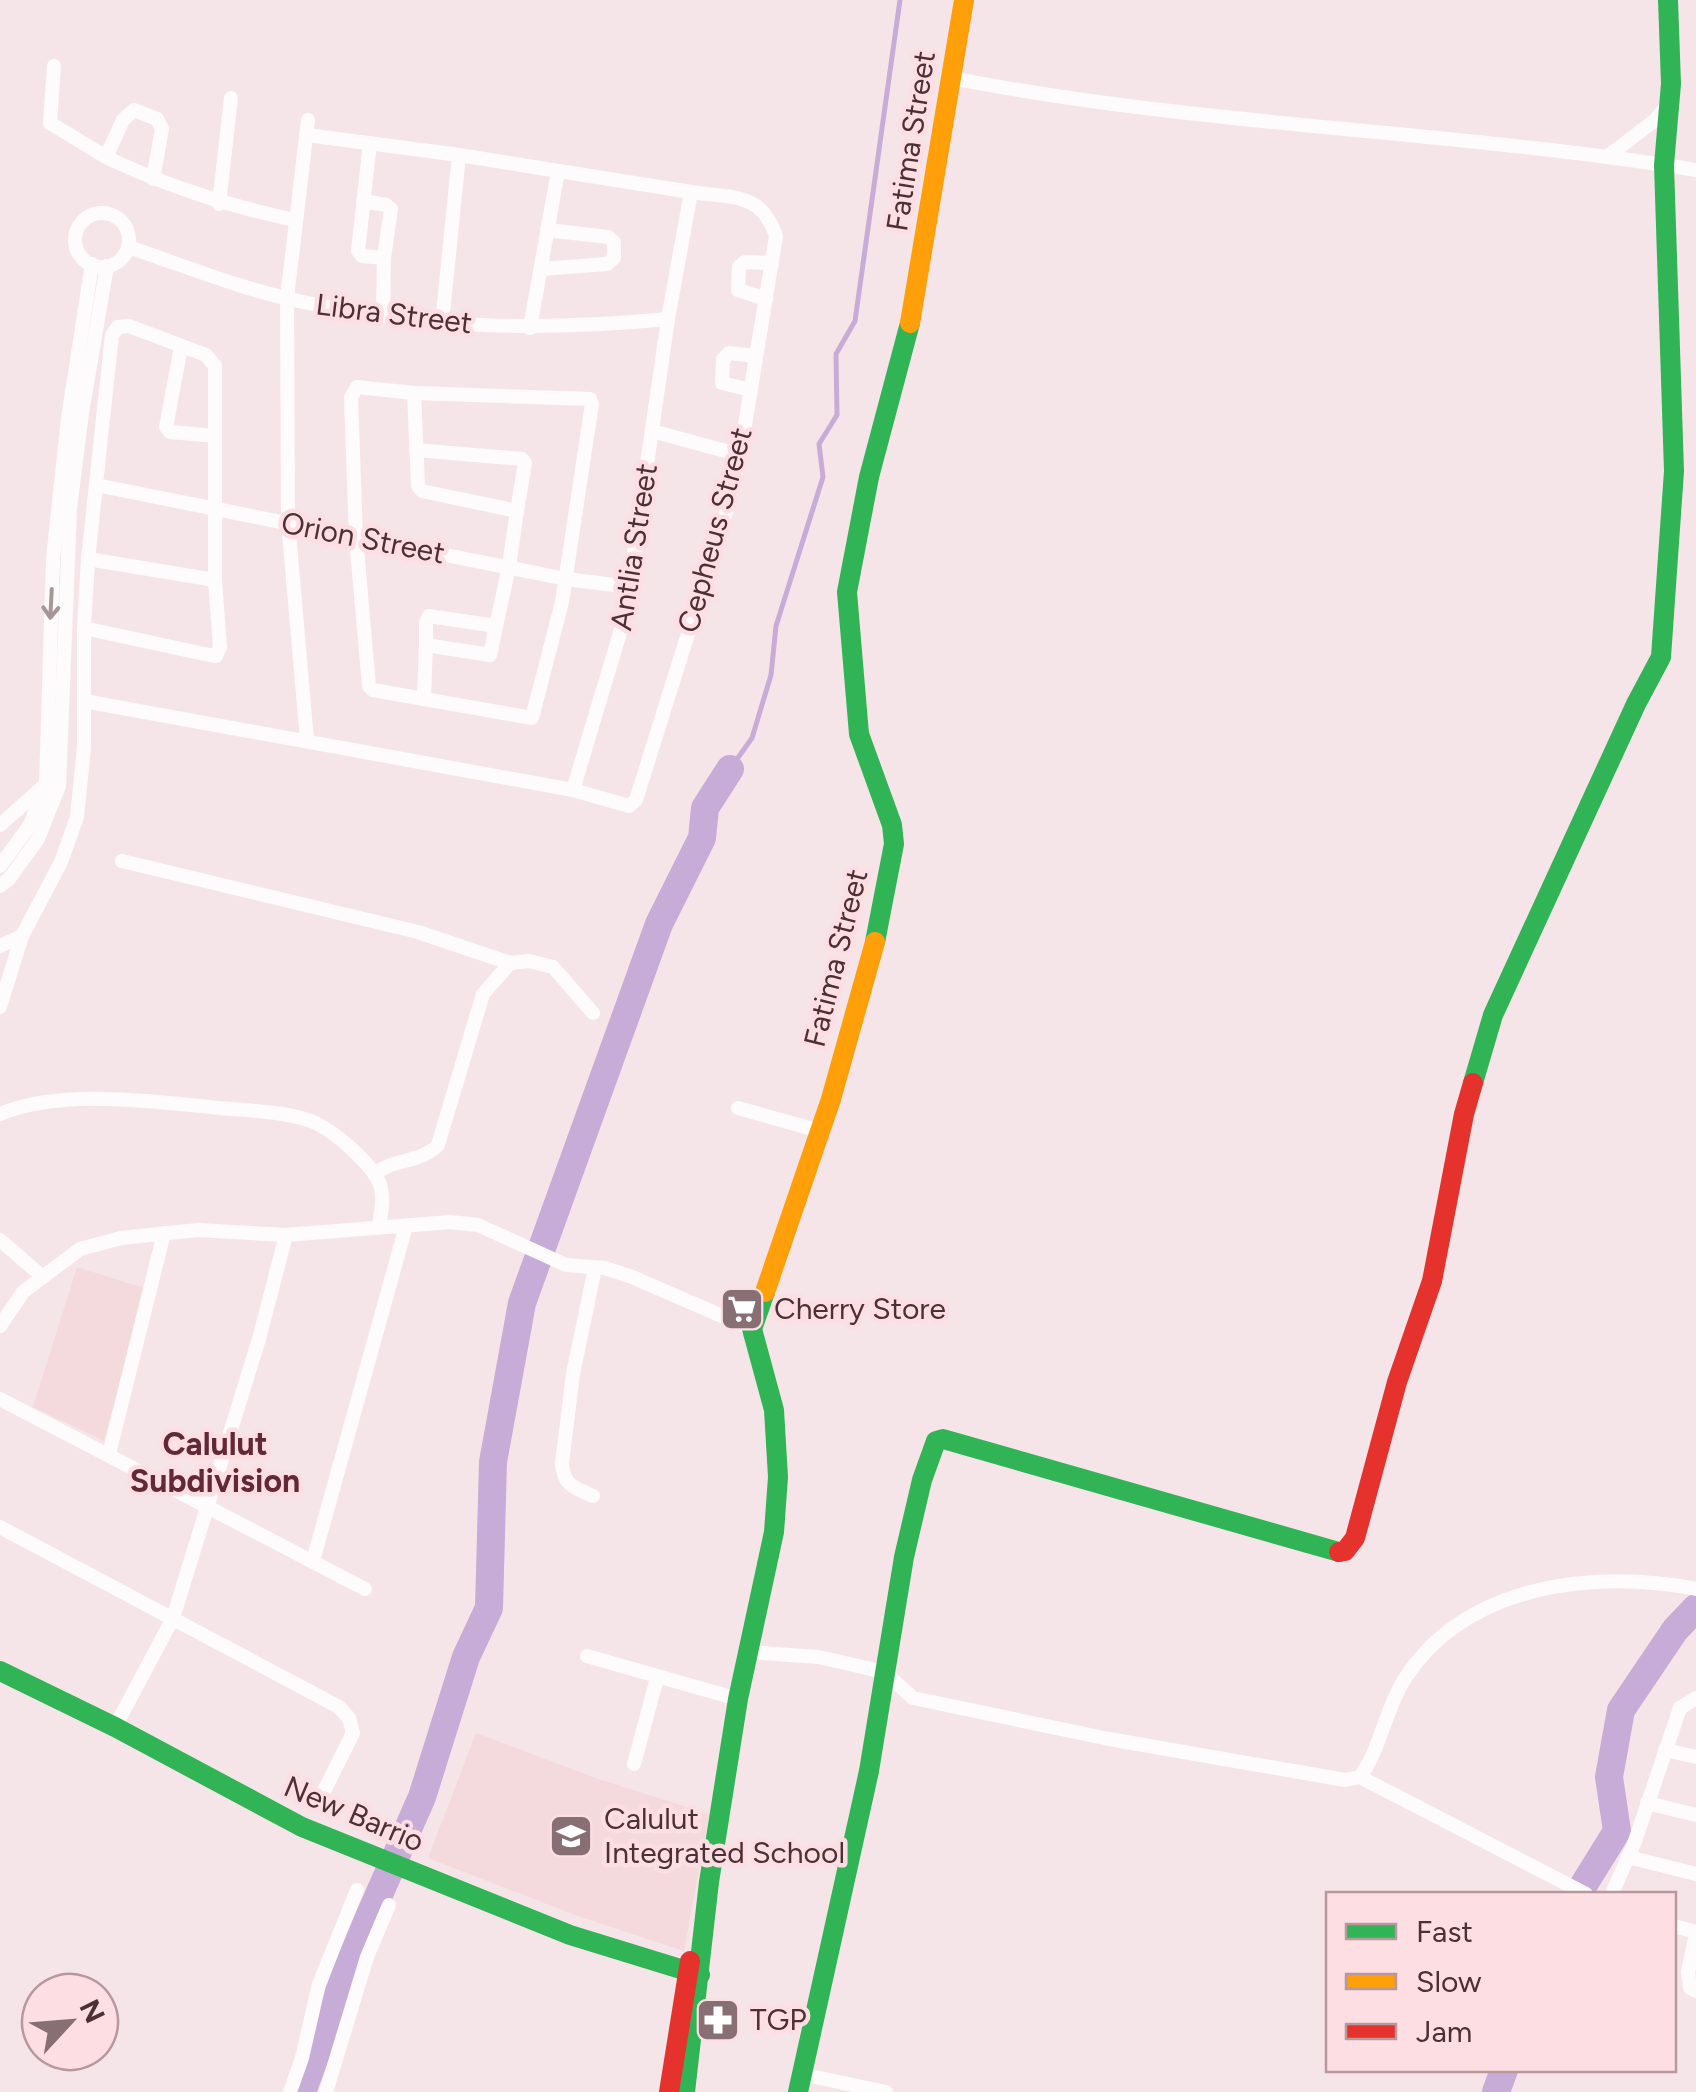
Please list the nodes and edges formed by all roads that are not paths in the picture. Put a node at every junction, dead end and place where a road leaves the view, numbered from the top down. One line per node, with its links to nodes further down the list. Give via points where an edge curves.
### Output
1 (964, 0): 4 (street, Fatima Street)
2 (1668, 0): 6 (street)
3 (54, 66): 10 (street, via 50,122)
4 (952, 78): 9 (street, via 1166,113); 67 (street, Fatima Street, via 915,304 869,477 848,592 859,734 894,844 876,938)
5 (231, 98): 17 (street)
6 (1669, 103): 9 (street); 11 (street)
7 (370, 143): 8 (street); 16 (street); 18 (street, via 307,127)
8 (459, 155): 13 (street); 29 (street)
9 (1608, 156): 11 (street)
10 (106, 157): 14 (street); 14 (street, via 130,112 157,119 162,129)
11 (1664, 164): 12 (street); 90 (street, via 1674,471 1662,656 1493,1015 1464,1114 1432,1281 1352,1545 1336,1553 943,1439 929,1454 910,1528)
12 (1696, 170)
13 (558, 171): 15 (street); 19 (street)
14 (154, 179): 17 (street)
15 (691, 192): 22 (street, Cepheus Street, via 761,207 776,236); 28 (street, Antlia Street)
16 (363, 201): 21 (street, via 391,209); 21 (street, via 359,255)
17 (219, 204): 18 (street)
18 (294, 220): 25 (street)
19 (547, 230): 24 (street); 24 (street, via 608,237 614,258)
20 (128, 247): 23 (street, via 117,262); 23 (street, via 122,222 108,213 90,215 78,228 76,244); 25 (street, Libra Street)
21 (384, 258): 27 (street)
22 (772, 262): 26 (street, Cepheus Street); 26 (street, via 738,266 738,290)
23 (100, 265): 55 (street, via 50,614)
24 (541, 269): 30 (street)
25 (287, 298): 27 (street, Libra Street); 42 (street)
26 (766, 299): 32 (street, Cepheus Street)
27 (382, 316): 29 (street, Libra Street)
28 (668, 319): 30 (street, Libra Street); 35 (street, Antlia Street)
29 (442, 323): 30 (street, Libra Street)
30 (530, 328)
31 (181, 348): 36 (street, via 206,355 215,366); 36 (street, via 166,427); 39 (street, via 129,326 112,335)
32 (756, 356): 33 (street, Cepheus Street); 33 (street, via 729,352 723,359 722,383)
33 (751, 390): 38 (street, Cepheus Street)
34 (414, 393): 37 (street); 43 (street, via 352,391); 46 (street, via 590,399)
35 (652, 431): 38 (street); 48 (street, Antlia Street)
36 (215, 436): 41 (street)
37 (416, 450): 40 (street, via 422,492); 40 (street, via 522,460)
38 (740, 456): 56 (street, Cepheus Street, via 633,804)
39 (96, 485): 41 (street, Orion Street); 44 (street)
40 (517, 510): 45 (street)
41 (216, 511): 42 (street, Orion Street); 47 (street)
42 (288, 522): 43 (street, Orion Street); 54 (street)
43 (356, 538): 45 (street, Orion Street); 52 (street, via 369,686)
44 (88, 559): 47 (street); 50 (street)
45 (510, 566): 46 (street, Orion Street); 49 (street)
46 (566, 579): 48 (street, Orion Street); 52 (street, via 532,718)
47 (214, 580): 50 (street, via 216,656)
48 (630, 587): 56 (street, Antlia Street)
49 (496, 626): 51 (street, via 487,656); 51 (street, via 430,616)
50 (84, 628): 53 (street)
51 (426, 646): 52 (street)
52 (424, 698)
53 (84, 700): 54 (street); 60 (street, via 78,817)
54 (307, 740): 56 (street)
55 (53, 785): 57 (street); 59 (street)
56 (573, 790)
57 (0, 825)
58 (122, 861): 62 (street, via 418,932)
59 (2, 875)
60 (22, 936): 61 (street); 63 (street)
61 (0, 946)
62 (510, 964): 64 (street, via 553,968); 68 (street, via 482,994 438,1146)
63 (0, 1007)
64 (593, 1013)
65 (738, 1108): 67 (street)
66 (0, 1114): 68 (street, via 33,1104 108,1100 283,1115 322,1127)
67 (820, 1130): 77 (street, Fatima Street)
68 (375, 1174): 69 (street)
69 (379, 1226): 70 (street); 72 (street)
70 (406, 1226): 74 (street, via 478,1225 551,1259); 83 (street)
71 (164, 1233): 72 (street); 75 (street, via 80,1249); 79 (street)
72 (286, 1234): 81 (street)
73 (0, 1240): 75 (street)
74 (595, 1268): 77 (street); 80 (street, via 572,1374 562,1464 569,1486)
75 (43, 1277): 76 (street, via 23,1292)
76 (0, 1326)
77 (752, 1328): 87 (street, via 774,1410 778,1477 774,1532)
78 (0, 1399): 79 (street)
79 (109, 1454): 81 (street)
80 (593, 1496)
81 (208, 1508): 83 (street); 86 (street)
82 (0, 1527): 86 (street)
83 (313, 1561): 84 (street)
84 (365, 1589)
85 (1694, 1589): 98 (street, via 1574,1582 1538,1588 1452,1628 1404,1680)
86 (173, 1618): 94 (street); 99 (street, via 349,1718 352,1733)
87 (749, 1652): 90 (street, via 819,1657); 93 (street)
88 (587, 1656): 91 (street)
89 (0, 1672): 94 (street, New Barrio)
90 (884, 1672): 98 (street, via 913,1698 1110,1739); 111 (street, via 838,1925)
91 (657, 1678): 93 (street); 97 (street)
92 (1696, 1698): 95 (street, via 1680,1708)
93 (738, 1699): 109 (street)
94 (115, 1726): 109 (street, New Barrio, via 302,1827 570,1934)
95 (1666, 1750): 96 (street); 100 (street)
96 (1696, 1757)
97 (634, 1764)
98 (1360, 1778): 105 (street)
99 (319, 1801)
100 (1647, 1803): 101 (street); 102 (street)
101 (1696, 1815)
102 (1628, 1857): 103 (street); 106 (street)
103 (1696, 1874)
104 (358, 1890): 112 (street, via 319,1984)
105 (1582, 1892)
106 (1615, 1892)
107 (389, 1904): 113 (street)
108 (1696, 1933): 110 (street, via 1688,1982)
109 (693, 1973): 114 (street); 115 (street)
110 (1696, 1991)
111 (799, 2083): 116 (street)
112 (290, 2092)
113 (326, 2092)
114 (668, 2092)
115 (685, 2092)
116 (886, 2092)

